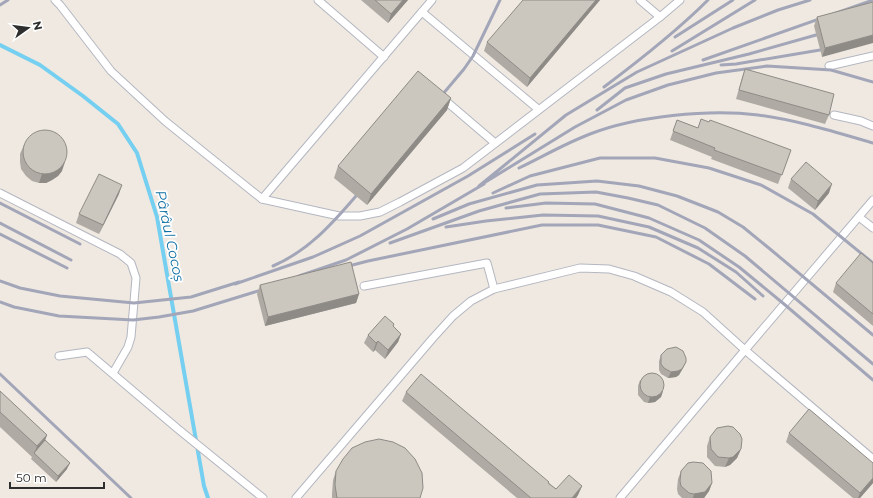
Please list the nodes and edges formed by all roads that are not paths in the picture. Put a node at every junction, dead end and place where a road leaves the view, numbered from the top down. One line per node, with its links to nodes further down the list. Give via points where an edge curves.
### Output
1 (54, 0): 17 (lane, via 112,71 165,121)
2 (318, 0): 9 (lane)
3 (432, 0): 6 (lane)
4 (640, 0): 7 (lane)
5 (680, 0): 7 (lane)
6 (422, 12): 9 (lane); 12 (lane)
7 (660, 17): 12 (lane)
8 (873, 56): 10 (lane)
9 (384, 57): 17 (lane)
10 (829, 66)
11 (447, 102): 15 (lane)
12 (538, 109): 15 (lane)
13 (834, 115): 14 (lane)
14 (873, 126)
15 (495, 143): 17 (lane, via 463,168 380,212 360,216 339,216)
16 (0, 193): 25 (lane, via 120,254 131,263 136,278 131,337)
17 (262, 199)
18 (873, 200): 19 (lane)
19 (859, 217): 20 (lane); 23 (lane)
20 (873, 228)
21 (364, 286): 22 (lane, via 488,263)
22 (494, 289): 23 (lane, via 580,268 609,269 634,276 671,292 703,312); 28 (lane, via 471,301 453,316)
23 (745, 350): 26 (lane); 29 (lane)
24 (59, 356): 25 (lane, via 87,352)
25 (113, 373): 27 (lane)
26 (873, 459)
27 (263, 498)
28 (296, 498)
29 (620, 498)

